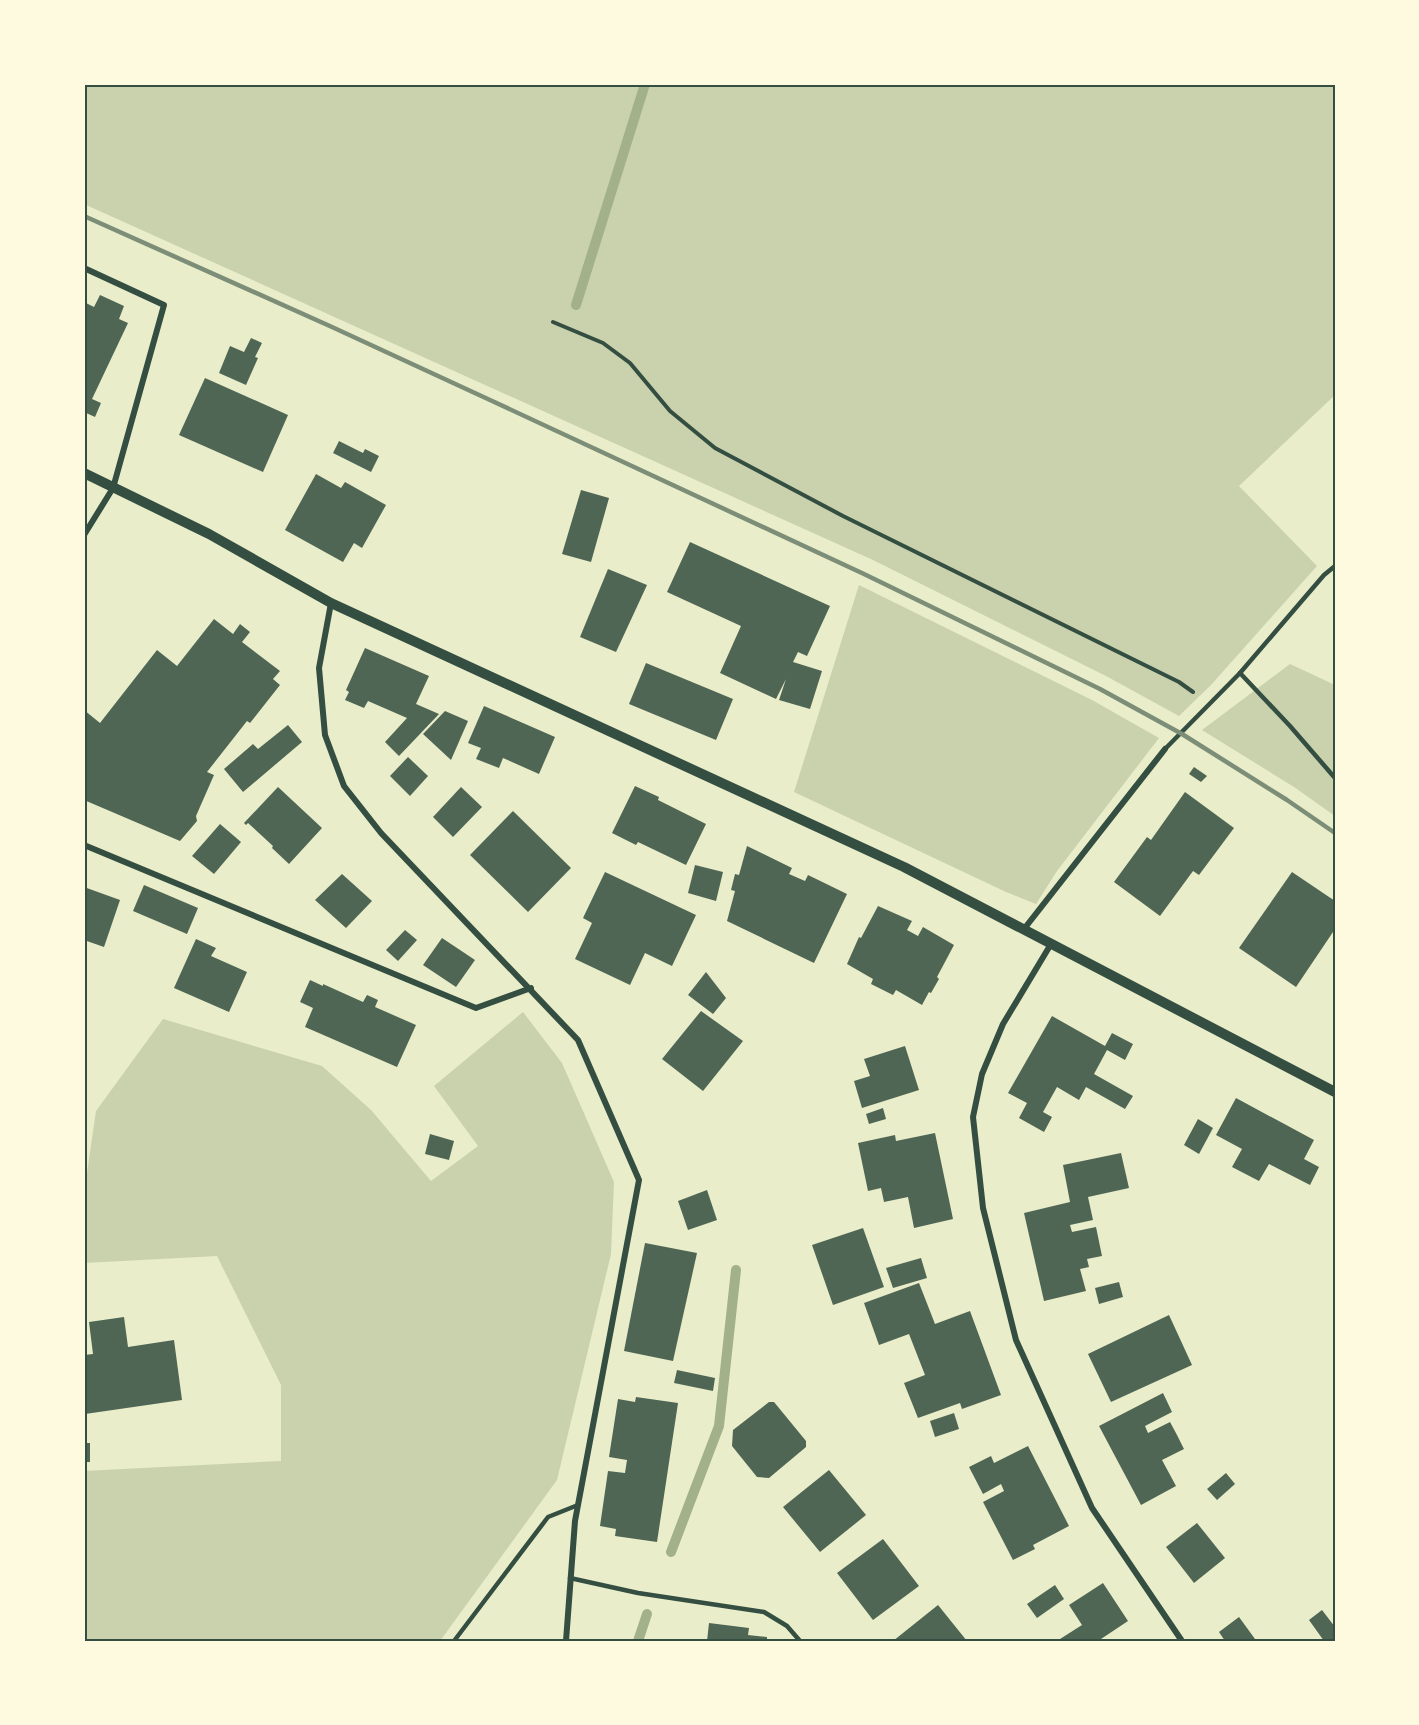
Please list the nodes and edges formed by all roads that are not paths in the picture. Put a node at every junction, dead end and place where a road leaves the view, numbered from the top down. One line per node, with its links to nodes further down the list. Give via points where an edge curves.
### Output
1 (84, 268): 3 (street, via 164,305)
2 (84, 473): 3 (street)
3 (113, 488): 4 (street); 6 (street, via 208,534)
4 (84, 535)
5 (1335, 566): 7 (lane)
6 (331, 603): 11 (street, via 894,862); 13 (street, via 319,668 325,735 344,786 381,833)
7 (1240, 673): 8 (lane); 9 (lane)
8 (1165, 749): 11 (street)
9 (1335, 778)
10 (84, 845): 13 (street, via 476,1008)
11 (1024, 929): 12 (street)
12 (1051, 944): 14 (street); 20 (street, via 1003,1024 982,1074 972,1117 983,1208 1016,1340 1092,1508)
13 (531, 988): 15 (street, via 578,1040 639,1180)
14 (1335, 1092)
15 (578, 1505): 16 (street); 17 (lane, via 548,1517)
16 (570, 1578): 18 (street); 19 (lane, via 638,1593 764,1612 788,1626)
17 (454, 1641)
18 (566, 1641)
19 (800, 1641)
20 (1182, 1641)

